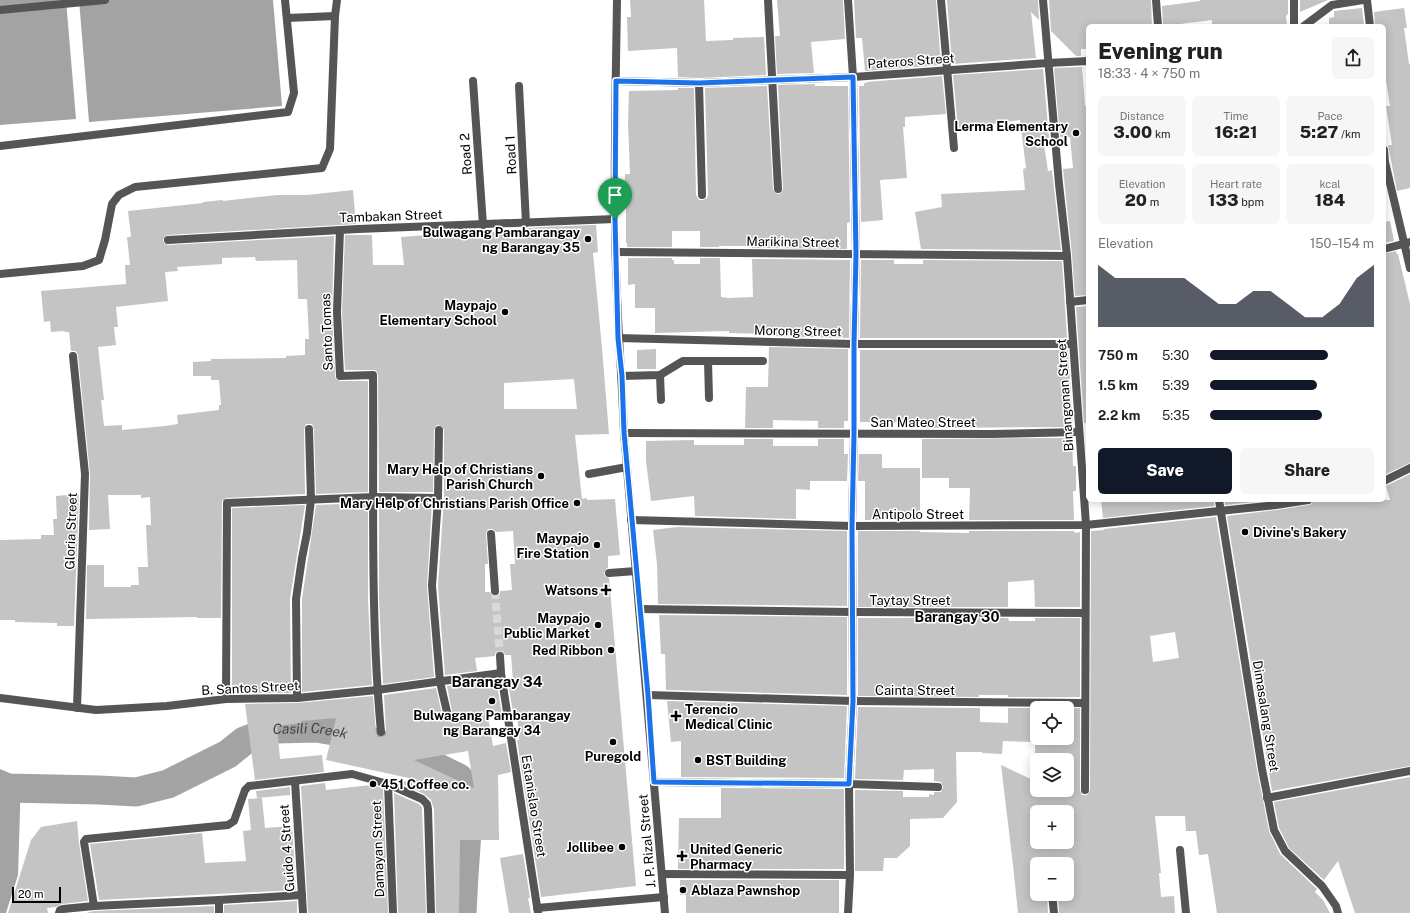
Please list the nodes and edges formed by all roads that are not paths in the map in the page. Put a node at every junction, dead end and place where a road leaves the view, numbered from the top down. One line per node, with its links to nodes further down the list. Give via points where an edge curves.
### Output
1 (105, 0): 13 (street)
2 (286, 0): 15 (street)
3 (337, 0): 14 (street)
4 (617, 0): 26 (street, J. P. Rizal Street)
5 (768, 0): 24 (street)
6 (848, 0): 23 (street)
7 (941, 0): 22 (street)
8 (1043, 0): 21 (street, Binangonan Street)
9 (1156, 0): 16 (street)
10 (1294, 0): 17 (street)
11 (1363, 0): 18 (street, via 1332,5)
12 (1367, 0): 19 (street)
13 (0, 10)
14 (335, 16): 15 (street); 45 (street, via 330,148 322,168 135,187 119,195 112,204 99,260 83,266)
15 (287, 18): 29 (street, via 294,93 288,112)
16 (1158, 24)
17 (1294, 24)
18 (1307, 24)
19 (1370, 24)
20 (1086, 61): 21 (street, Pateros Street)
21 (1048, 62): 22 (street, Pateros Street); 43 (street, Binangonan Street)
22 (948, 70): 23 (street, Pateros Street); 30 (street)
23 (853, 77): 24 (street, Pateros Street); 42 (street)
24 (773, 80): 27 (street, Pateros Street); 32 (street)
25 (473, 81): 36 (street, Road 2)
26 (616, 81): 27 (street, Pateros Street); 34 (street, J. P. Rizal Street)
27 (699, 83): 33 (street)
28 (520, 86): 35 (street, Road 1)
29 (0, 146)
30 (954, 148)
31 (1386, 162): 39 (street)
32 (778, 189)
33 (702, 196)
34 (615, 219): 35 (street, Tambakan Street); 41 (street, J. P. Rizal Street)
35 (526, 223): 36 (street, Tambakan Street)
36 (483, 225): 37 (street, Tambakan Street)
37 (340, 230): 38 (street, Tambakan Street); 67 (street, Santo Tomas, via 337,312 340,376 373,376)
38 (168, 240)
39 (1407, 243): 40 (street); 44 (street)
40 (1386, 248)
41 (616, 252): 42 (street, Marikina Street); 48 (street, J. P. Rizal Street)
42 (856, 255): 43 (street, Marikina Street); 49 (street)
43 (1067, 256): 47 (street, Binangonan Street)
44 (1410, 268)
45 (0, 274)
46 (1086, 300): 47 (street)
47 (1070, 302): 50 (street, Binangonan Street)
48 (618, 338): 49 (street, Morong Street); 55 (street, J. P. Rizal Street)
49 (854, 344): 50 (street, Morong Street); 62 (street)
50 (1073, 344): 61 (street, Binangonan Street)
51 (73, 356): 93 (street, Gloria Street, via 85,474)
52 (708, 361): 53 (street); 54 (street, via 683,361); 56 (street)
53 (763, 361)
54 (660, 375): 55 (street); 57 (street)
55 (622, 376): 60 (street, J. P. Rizal Street)
56 (709, 398)
57 (661, 400)
58 (309, 429): 69 (street)
59 (439, 430): 68 (street)
60 (624, 432): 62 (street, San Mateo Street); 63 (street, J. P. Rizal Street)
61 (1079, 432): 62 (street, San Mateo Street); 74 (street, Binangonan Street)
62 (854, 434): 75 (street)
63 (627, 468): 65 (street); 73 (street, J. P. Rizal Street)
64 (1410, 468): 66 (street)
65 (590, 474)
66 (1386, 479)
67 (374, 497): 68 (street); 69 (street); 86 (street)
68 (438, 498): 85 (street, via 432,586)
69 (311, 500): 89 (street, via 296,599); 90 (street, via 227,503)
70 (1219, 502): 72 (street, Dimasalang Street)
71 (1288, 502): 72 (street, Antipolo Street)
72 (1221, 511): 74 (street, Antipolo Street); 103 (street, Dimasalang Street)
73 (631, 520): 75 (street, Antipolo Street); 77 (street, J. P. Rizal Street)
74 (1086, 524): 75 (street, Antipolo Street); 82 (street, Binangonan Street)
75 (852, 526): 81 (street)
76 (490, 534): 79 (street)
77 (636, 571): 78 (street); 80 (street, J. P. Rizal Street)
78 (609, 573)
79 (495, 591)
80 (639, 609): 81 (street, Taytay Street); 87 (street, J. P. Rizal Street)
81 (853, 612): 82 (street, Taytay Street); 91 (street)
82 (1085, 613): 92 (street, Binangonan Street)
83 (500, 656): 84 (street, Estanislao Street)
84 (501, 673): 85 (street, B. Santos Street); 112 (street, Estanislao Street)
85 (440, 682): 86 (street, B. Santos Street); 94 (street)
86 (377, 690): 89 (street, B. Santos Street); 95 (street)
87 (648, 695): 91 (street, Cainta Street); 98 (street, J. P. Rizal Street)
88 (0, 698): 93 (street, B. Santos Street)
89 (297, 698): 90 (street, B. Santos Street)
90 (226, 699): 93 (street, B. Santos Street, via 167,706 96,710)
91 (853, 701): 92 (street, Cainta Street); 100 (street)
92 (1085, 703): 102 (street, Binangonan Street)
93 (77, 708)
94 (447, 712)
95 (381, 732)
96 (1410, 771): 103 (street)
97 (295, 781): 99 (street, via 352,774); 107 (street, Guido 4 Street); 111 (street, via 249,786 235,819 230,824 86,839 84,842)
98 (654, 782): 100 (street); 105 (street, J. P. Rizal Street)
99 (388, 784): 116 (street, Damayan Street); 117 (street, via 422,798 427,804)
100 (849, 784): 101 (street); 106 (street)
101 (938, 787)
102 (1085, 790)
103 (1267, 798): 122 (street, Dimasalang Street, via 1274,830 1285,851 1322,886)
104 (1180, 850): 121 (street)
105 (662, 874): 106 (street); 108 (street, J. P. Rizal Street)
106 (850, 875): 119 (street)
107 (302, 895): 109 (street); 115 (street, Guido 4 Street)
108 (664, 897): 112 (street); 118 (street, J. P. Rizal Street)
109 (219, 900): 111 (street); 114 (street)
110 (1053, 901): 120 (street)
111 (94, 906): 113 (street, via 62,908)
112 (537, 910)
113 (59, 913)
114 (219, 913)
115 (303, 913)
116 (393, 913)
117 (431, 913)
118 (666, 913)
119 (848, 913)
120 (1054, 913)
121 (1186, 913)
122 (1338, 913)

